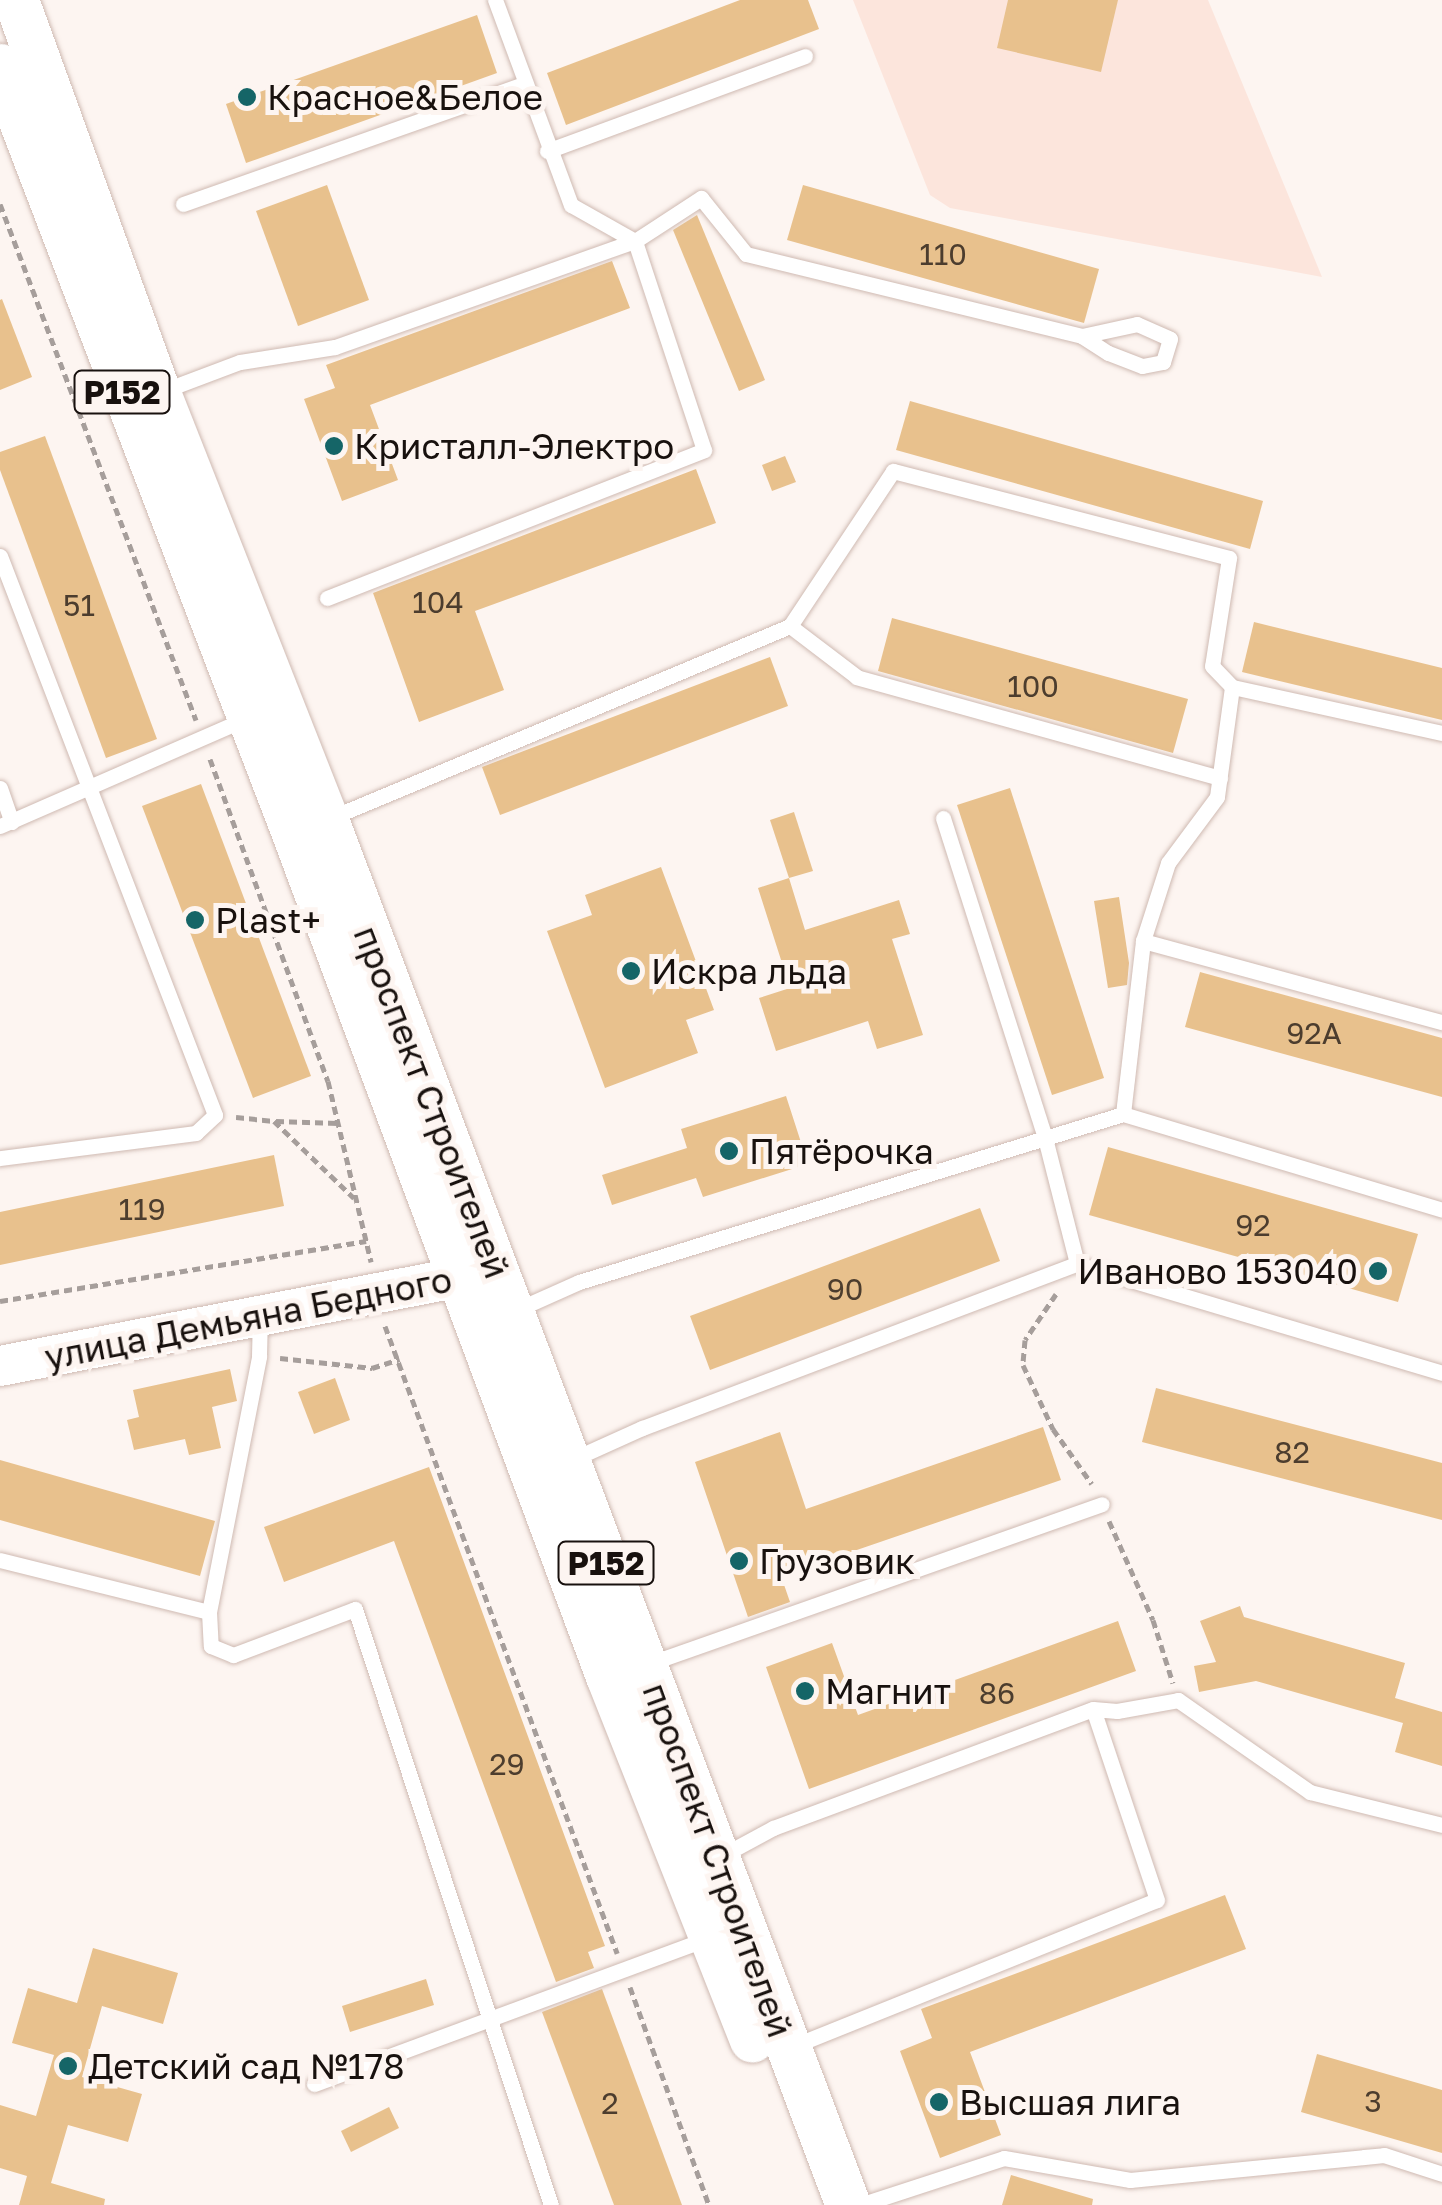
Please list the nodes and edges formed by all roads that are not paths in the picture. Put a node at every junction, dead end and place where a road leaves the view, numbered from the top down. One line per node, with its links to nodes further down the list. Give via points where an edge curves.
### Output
1 (496, 0): 5 (lane)
2 (12, 8): 10 (main road, проспект Строителей / Р152)
3 (805, 56): 6 (lane)
4 (0, 66): 15 (main road, проспект Строителей / Р152)
5 (523, 84): 6 (lane); 7 (lane)
6 (547, 151): 8 (lane, via 570,205)
7 (182, 204)
8 (635, 241): 9 (lane, via 701,198 746,254); 10 (lane, via 335,347 240,362); 12 (lane, via 704,450)
9 (1082, 336): 9 (lane, via 1136,324 1170,339 1163,362 1142,366)
10 (158, 393): 21 (main road, проспект Строителей / Р152)
11 (0, 556): 19 (lane)
12 (327, 598)
13 (790, 626): 14 (lane, via 893,471 1229,558 1212,666); 17 (lane, via 857,677); 21 (lane)
14 (1232, 687): 16 (lane); 17 (lane)
15 (248, 718): 19 (lane); 30 (main road, проспект Строителей / Р152)
16 (1442, 733)
17 (1220, 778): 23 (lane, via 1218,798 1168,863)
18 (0, 788): 22 (lane)
19 (92, 789): 22 (lane); 27 (lane, via 214,1115 196,1133)
20 (943, 818): 26 (lane)
21 (326, 820): 30 (main road, проспект Строителей / Р152)
22 (6, 824)
23 (1144, 941): 24 (lane); 25 (lane)
24 (1442, 1022)
25 (1124, 1114): 26 (lane); 28 (lane)
26 (1046, 1138): 29 (lane); 31 (lane, via 580,1282)
27 (0, 1158)
28 (1442, 1210)
29 (1077, 1264): 34 (lane); 35 (lane)
30 (477, 1274): 31 (main road, проспект Строителей / Р152); 32 (street, улица Демьяна Бедного); 42 (main road, проспект Строителей / Р152)
31 (512, 1312): 35 (main road, проспект Строителей / Р152)
32 (260, 1315): 33 (street, улица Демьяна Бедного); 38 (lane)
33 (0, 1366)
34 (1442, 1373)
35 (568, 1461): 39 (main road, проспект Строителей / Р152)
36 (1102, 1504): 39 (lane)
37 (0, 1560): 38 (lane)
38 (209, 1612): 44 (lane, via 212,1646 233,1655 355,1609)
39 (645, 1665): 42 (main road, проспект Строителей / Р152)
40 (1093, 1710): 41 (lane, via 1178,1700 1310,1792); 42 (lane, via 773,1828); 45 (lane, via 1157,1900)
41 (1442, 1824)
42 (700, 1864): 43 (main road, проспект Строителей / Р152)
43 (726, 1932): 44 (lane); 45 (main road, проспект Строителей / Р152); 49 (main road, проспект Строителей / Р152)
44 (489, 2017): 46 (lane); 48 (lane)
45 (788, 2049): 50 (main road, проспект Строителей / Р152)
46 (314, 2084)
47 (1442, 2174): 51 (lane, via 1384,2155 1130,2180 1004,2158)
48 (551, 2205)
49 (817, 2205)
50 (848, 2205)
51 (860, 2205)

